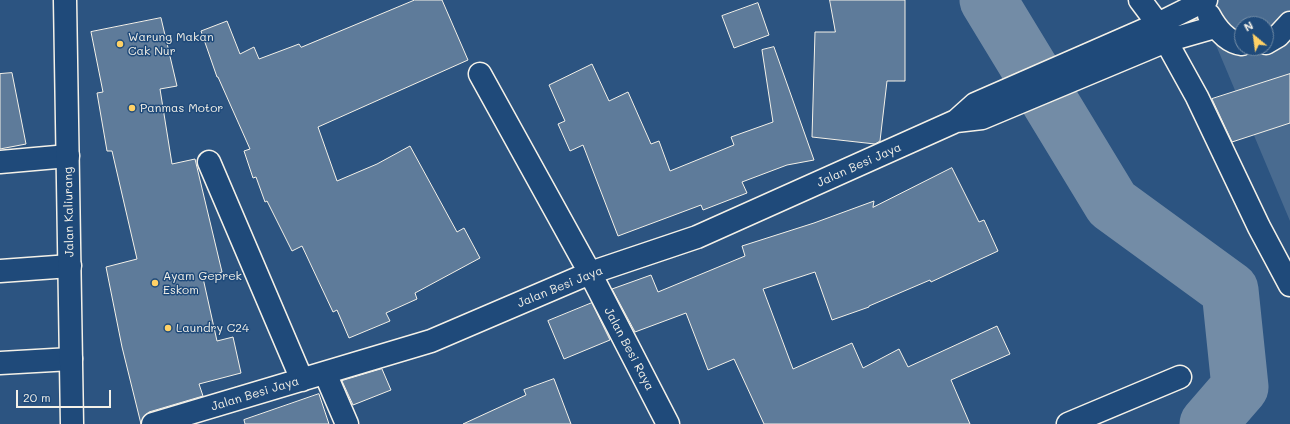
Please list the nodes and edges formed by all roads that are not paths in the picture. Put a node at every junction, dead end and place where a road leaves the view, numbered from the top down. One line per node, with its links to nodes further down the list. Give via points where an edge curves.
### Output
1 (65, 0): 10 (street, Jalan Kaliurang)
2 (1140, 0): 6 (street)
3 (1207, 0): 5 (street, via 1209,14); 6 (street, Jalan Besi Jaya)
4 (1290, 23): 7 (street)
5 (1215, 27): 6 (street, Jalan Besi Jaya); 8 (street)
6 (1162, 32): 15 (street, Jalan Besi Jaya, via 989,107 982,118 956,121 697,237); 16 (street, via 1197,97 1258,227)
7 (1274, 38)
8 (1234, 41)
9 (480, 74): 15 (street, Jalan Besi Raya)
10 (68, 156): 11 (street); 13 (street, Jalan Kaliurang)
11 (0, 162)
12 (210, 162): 21 (street)
13 (70, 266): 14 (street); 17 (street, Jalan Kaliurang)
14 (0, 271)
15 (590, 273): 19 (street, Jalan Besi Jaya, via 431,341); 25 (street, Jalan Besi Raya)
16 (1290, 285)
17 (71, 359): 18 (street); 22 (street, Jalan Kaliurang)
18 (0, 363)
19 (325, 373): 21 (street, Jalan Besi Jaya); 24 (street)
20 (1180, 377): 26 (street)
21 (302, 380): 23 (street, Jalan Besi Jaya)
22 (72, 424)
23 (153, 424)
24 (346, 424)
25 (668, 424)
26 (1068, 424)

